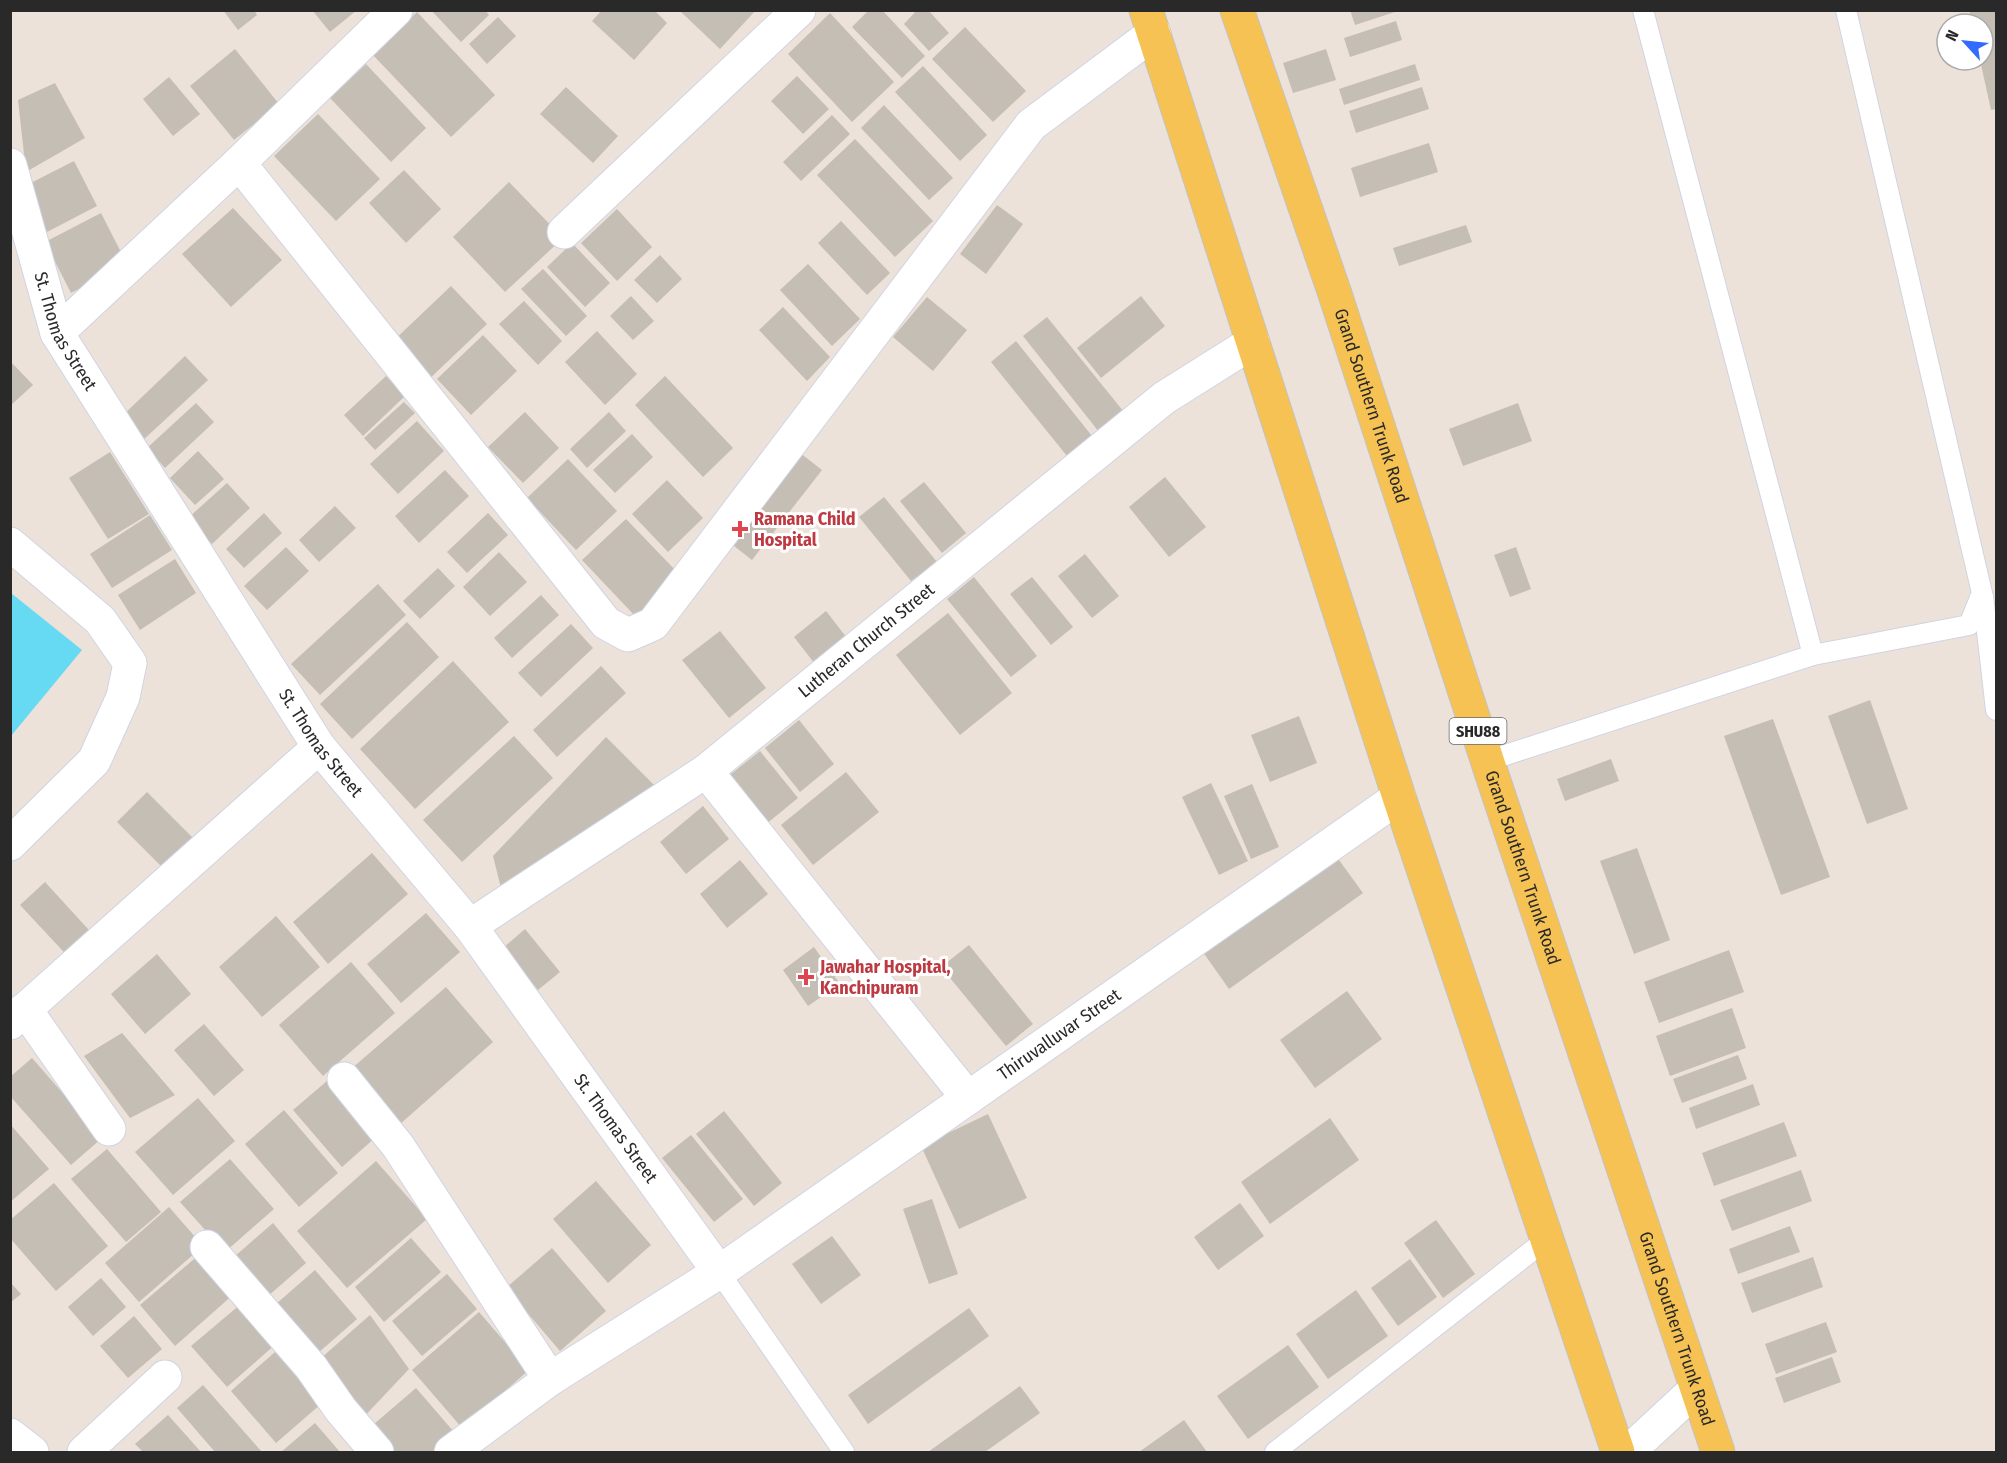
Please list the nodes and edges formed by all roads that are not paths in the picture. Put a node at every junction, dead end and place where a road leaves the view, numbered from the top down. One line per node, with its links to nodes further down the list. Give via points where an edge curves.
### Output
1 (396, 10): 7 (street)
2 (799, 10): 9 (street)
3 (1237, 10): 18 (main road, Grand Southern Trunk Road / SHU88, via 1335,291)
4 (1642, 10): 15 (lane)
5 (1846, 10): 13 (lane)
6 (1150, 22): 7 (street, via 1031,125 653,624 628,635 606,623); 11 (main road)
7 (239, 163): 10 (street)
8 (10, 165): 10 (street, St. Thomas Street)
9 (564, 232)
10 (57, 333): 17 (street, St. Thomas Street)
11 (1253, 342): 19 (street, Lutheran Church Street, via 1164,398); 20 (main road)
12 (10, 544): 21 (street, via 100,620 130,663 123,697 94,761)
13 (1982, 593): 14 (lane); 15 (lane, via 1969,625)
14 (1993, 643): 16 (lane)
15 (1813, 655): 18 (lane)
16 (1996, 710)
17 (319, 747): 22 (street, St. Thomas Street); 23 (street)
18 (1487, 761): 32 (main road, Grand Southern Trunk Road / SHU88)
19 (706, 771): 22 (street, Lutheran Church Street); 25 (street)
20 (1399, 797): 25 (street, Thiruvalluvar Street); 27 (main road)
21 (10, 844)
22 (470, 926): 29 (street, St. Thomas Street)
23 (18, 1016): 26 (street)
24 (344, 1079): 31 (street, via 398,1146)
25 (968, 1098): 29 (street, Thiruvalluvar Street)
26 (110, 1129)
27 (1547, 1239): 39 (lane); 40 (main road)
28 (207, 1247): 37 (street)
29 (719, 1272): 31 (street, Thiruvalluvar Street); 38 (lane)
30 (165, 1377): 36 (street)
31 (550, 1379): 34 (street, Thiruvalluvar Street)
32 (1696, 1389): 41 (street); 42 (main road, Grand Southern Trunk Road / SHU88)
33 (10, 1435): 35 (street)
34 (469, 1447)
35 (32, 1452)
36 (84, 1452)
37 (377, 1452)
38 (844, 1452)
39 (1275, 1452)
40 (1618, 1452)
41 (1628, 1452)
42 (1718, 1452)

